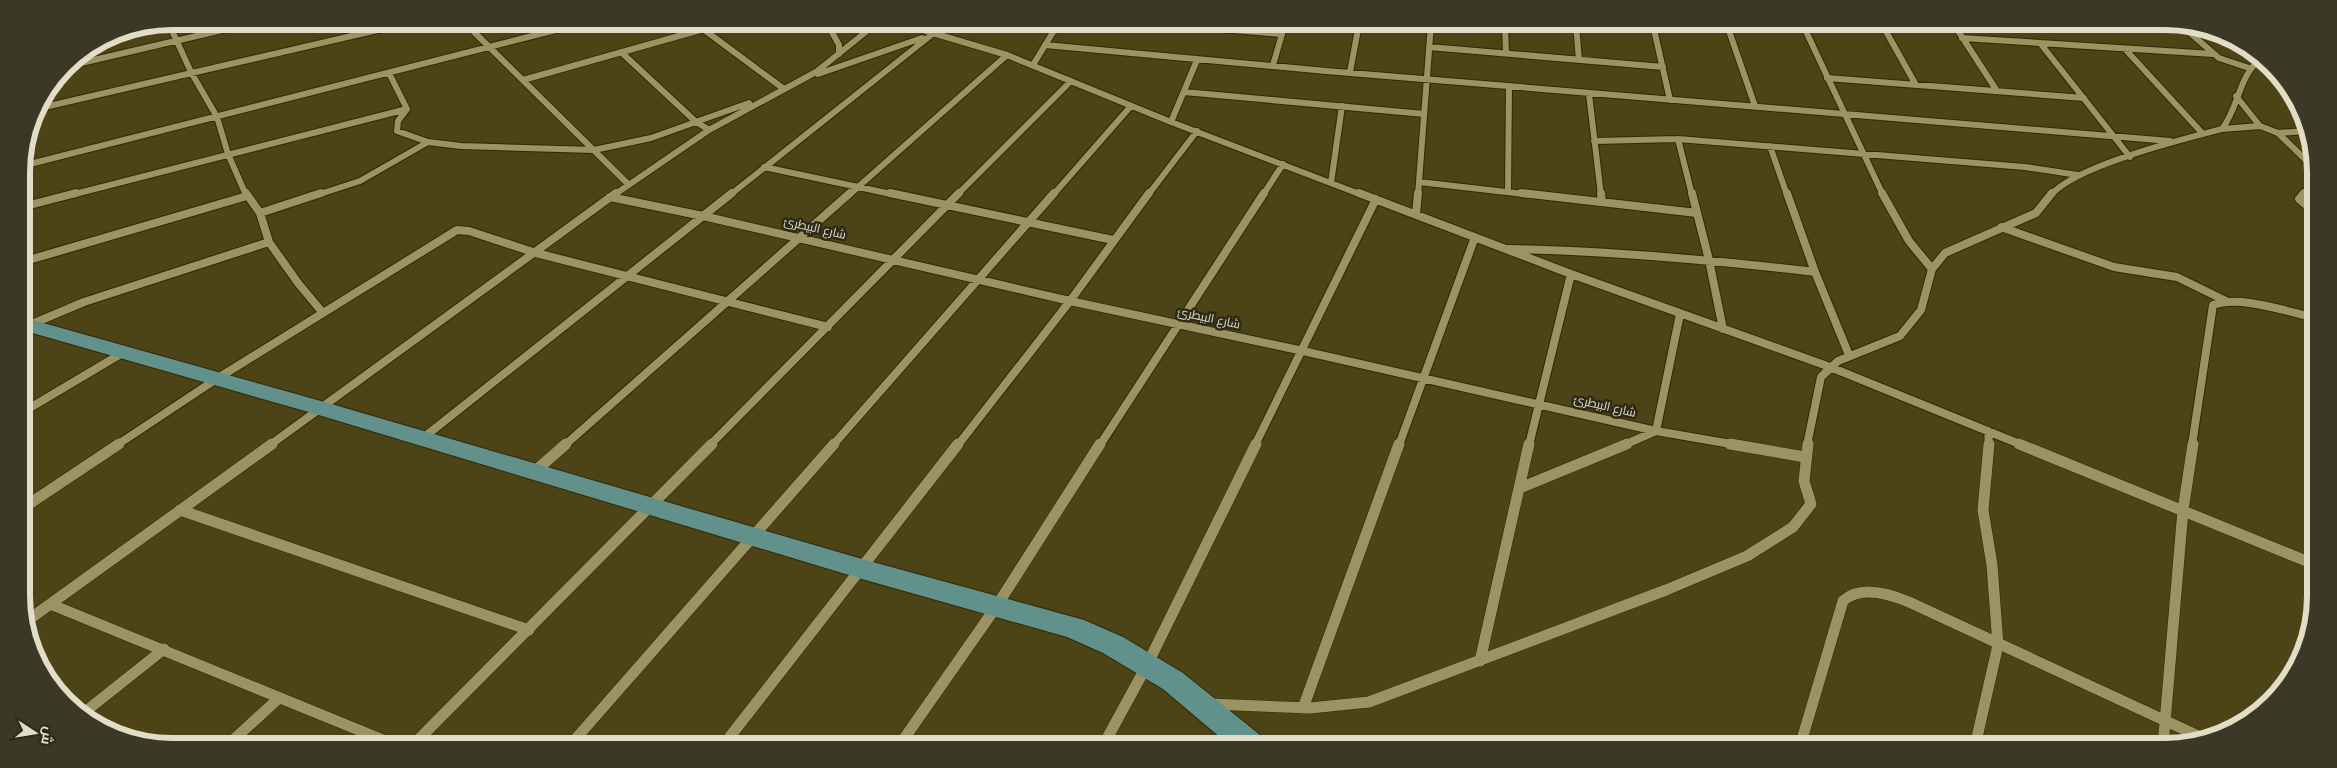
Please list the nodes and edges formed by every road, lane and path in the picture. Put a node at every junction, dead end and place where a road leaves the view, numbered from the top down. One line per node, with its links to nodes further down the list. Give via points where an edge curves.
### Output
1 (171, 30): 27 (street)
2 (225, 30): 27 (street)
3 (377, 30): 46 (street)
4 (473, 30): 30 (street)
5 (556, 30): 30 (street)
6 (699, 30): 33 (street)
7 (703, 30): 56 (street)
8 (831, 30): 35 (street, via 839,44)
9 (868, 30): 35 (street)
10 (928, 30): 24 (street)
11 (1054, 30): 29 (street)
12 (1245, 30): 25 (street)
13 (1283, 30): 25 (street)
14 (1358, 30): 47 (street)
15 (1430, 30): 31 (street)
16 (1505, 30): 34 (street)
17 (1576, 30): 39 (street)
18 (1654, 30): 44 (street)
19 (1729, 30): 66 (street)
20 (1805, 30): 49 (street)
21 (1885, 30): 54 (street)
22 (1957, 30): 26 (street)
23 (2189, 32): 36 (street)
24 (932, 34): 37 (street); 52 (street); 94 (street)
25 (1282, 34): 43 (street)
26 (1962, 38): 28 (street); 57 (street)
27 (176, 41): 41 (street); 46 (street)
28 (2040, 43): 32 (street); 62 (street)
29 (1045, 45): 38 (street); 42 (street)
30 (491, 47): 48 (street); 51 (street)
31 (1429, 47): 34 (street); 50 (street)
32 (2125, 50): 36 (street); 80 (street)
33 (622, 52): 51 (street); 72 (street)
34 (1506, 53): 39 (street)
35 (839, 54): 52 (street)
36 (2214, 54): 45 (street)
37 (1007, 55): 42 (street); 99 (street)
38 (1197, 60): 43 (street); 58 (street)
39 (1579, 60): 44 (street)
40 (2256, 62): 45 (street)
41 (80, 63)
42 (1032, 65): 53 (street)
43 (1273, 65): 47 (street)
44 (1662, 67): 63 (street)
45 (2249, 68): 61 (street)
46 (191, 72): 67 (street); 71 (street)
47 (1350, 72): 50 (street)
48 (389, 73): 68 (street); 71 (street)
49 (1827, 78): 54 (street); 69 (street)
50 (1427, 79): 55 (street); 70 (street)
51 (523, 80): 87 (street)
52 (802, 80): 56 (street)
53 (1072, 81): 64 (street); 107 (street)
54 (1916, 85): 57 (street)
55 (1509, 88): 59 (street); 101 (street)
56 (784, 89): 60 (street)
57 (1997, 91): 62 (street)
58 (1184, 92): 65 (street); 73 (street)
59 (1589, 94): 63 (street); 83 (street)
60 (773, 95): 72 (street); 76 (street)
61 (2236, 96): 74 (street); 75 (street)
62 (2084, 98): 81 (street)
63 (1670, 100): 66 (street)
64 (1131, 106): 73 (street); 113 (street)
65 (1342, 106): 70 (street); 97 (street)
66 (1755, 106): 69 (street)
67 (46, 107)
68 (407, 109): 85 (street, via 398,121 397,130); 89 (street)
69 (1842, 112): 81 (street); 88 (street)
70 (1424, 114): 96 (street)
71 (217, 116): 89 (street); 92 (street)
72 (695, 121): 76 (street); 87 (street, via 644,140)
73 (1171, 122): 78 (street)
74 (2260, 126): 75 (street); 79 (street)
75 (2222, 129): 80 (street)
76 (709, 130): 98 (street)
77 (2301, 131): 79 (street)
78 (1197, 132): 93 (street); 117 (street)
79 (2278, 133): 91 (street)
80 (2203, 134): 84 (street)
81 (2114, 136): 84 (street); 90 (street)
82 (1678, 139): 83 (street); 86 (street); 110 (street)
83 (1594, 141): 105 (street)
84 (2175, 141): 90 (street)
85 (428, 142): 87 (street); 109 (street, via 360,181)
86 (1770, 146): 88 (street); 125 (street)
87 (594, 150): 98 (street)
88 (1861, 153): 95 (street); 124 (street, via 1902,232)
89 (228, 154): 102 (street); 106 (street)
90 (2130, 157): 95 (street)
91 (2307, 160)
92 (30, 164)
93 (1283, 164): 97 (street); 136 (street)
94 (764, 168): 99 (street); 112 (street)
95 (2078, 175): 114 (street, via 2057,188 2036,213)
96 (1419, 182): 101 (street); 111 (street)
97 (1331, 183): 104 (street)
98 (628, 184): 103 (street)
99 (856, 187): 107 (street); 115 (street)
100 (2307, 190): 108 (street, via 2299,200)
101 (1508, 192): 105 (street)
102 (247, 196): 109 (street); 122 (street)
103 (610, 197): 112 (street, شارع البيطرئ); 120 (street)
104 (1376, 199): 111 (street); 140 (street)
105 (1602, 202): 110 (street)
106 (30, 205)
107 (946, 205): 113 (street); 121 (street)
108 (2307, 206)
109 (260, 213): 118 (street)
110 (1697, 213): 123 (street)
111 (1416, 214): 116 (street)
112 (703, 216): 115 (street, شارع البيطرئ); 127 (street)
113 (1026, 223): 117 (street); 128 (street)
114 (2002, 227): 124 (street, via 1944,253); 131 (street, via 2114,267 2175,276)
115 (798, 237): 121 (street, شارع البيطرئ); 129 (street)
116 (1475, 237): 119 (street); 145 (street)
117 (1113, 240): 130 (street)
118 (269, 242): 132 (street); 135 (street, via 84,302)
119 (1506, 249): 123 (street, via 1570,249); 126 (street)
120 (536, 253): 127 (street); 132 (street, via 470,231 455,230); 148 (street)
121 (894, 259): 128 (street, شارع البيطرئ); 137 (street)
122 (30, 260)
123 (1709, 260): 125 (street); 139 (street)
124 (1932, 269): 142 (street, via 1921,310 1904,332 1896,339)
125 (1815, 272): 142 (street)
126 (1571, 274): 133 (street); 146 (street)
127 (629, 276): 129 (street); 151 (street)
128 (978, 280): 130 (street, شارع البيطرئ); 159 (street)
129 (727, 301): 137 (street); 153 (street)
130 (1070, 301): 136 (street, شارع البيطرئ); 161 (street)
131 (2228, 302): 134 (street); 158 (street, via 2216,303 2212,308)
132 (323, 313): 144 (street)
133 (1680, 314): 139 (street); 149 (street)
134 (2307, 316)
135 (30, 324)
136 (1177, 324): 140 (street, شارع البيطرئ); 163 (street)
137 (828, 327): 156 (street)
138 (30, 328): 141 (main road)
139 (1723, 329): 143 (street)
140 (1303, 351): 145 (street, شارع البيطرئ); 169 (street)
141 (124, 352): 144 (main road); 147 (street)
142 (1849, 356): 143 (street)
143 (1830, 367): 150 (street); 152 (street, via 1818,383)
144 (218, 378): 148 (main road); 155 (street)
145 (1425, 379): 146 (street, شارع البيطرئ); 172 (street)
146 (1538, 404): 149 (street, شارع البيطرئ); 154 (street)
147 (30, 408)
148 (320, 408): 151 (main road); 157 (street)
149 (1656, 431): 152 (street, شارع البيطرئ); 154 (street)
150 (1988, 431): 158 (street); 166 (street, via 1983,510 1992,565)
151 (423, 438): 153 (main road)
152 (1804, 457): 168 (street, via 1804,481 1811,504 1786,532 1747,556)
153 (533, 473): 156 (main road)
154 (1520, 488): 168 (street)
155 (30, 504)
156 (649, 506): 159 (main road); 165 (street)
157 (180, 510): 162 (street); 165 (street)
158 (2184, 510): 160 (street); 174 (street)
159 (753, 537): 161 (main road); 179 (street)
160 (2307, 561)
161 (862, 570): 163 (main road); 180 (street)
162 (50, 604): 164 (street); 167 (street)
163 (996, 607): 169 (main road, via 1074,628); 181 (street)
164 (32, 617)
165 (529, 630): 178 (street)
166 (1998, 644): 174 (street); 184 (street, via 1902,599 1880,594 1851,594 1843,601); 185 (street)
167 (164, 649): 170 (street); 173 (street)
168 (1480, 661): 172 (street, via 1369,702 1337,708)
169 (1147, 665): 171 (main road); 182 (street)
170 (279, 698): 176 (street); 177 (street)
171 (1203, 704): 172 (street); 183 (main road)
172 (1303, 708)
173 (87, 710)
174 (2164, 721): 175 (street); 186 (street)
175 (2195, 735)
176 (235, 738)
177 (378, 738)
178 (420, 738)
179 (576, 738)
180 (729, 738)
181 (904, 738)
182 (1107, 738)
183 (1242, 738)
184 (1802, 738)
185 (1977, 738)
186 (2164, 738)

